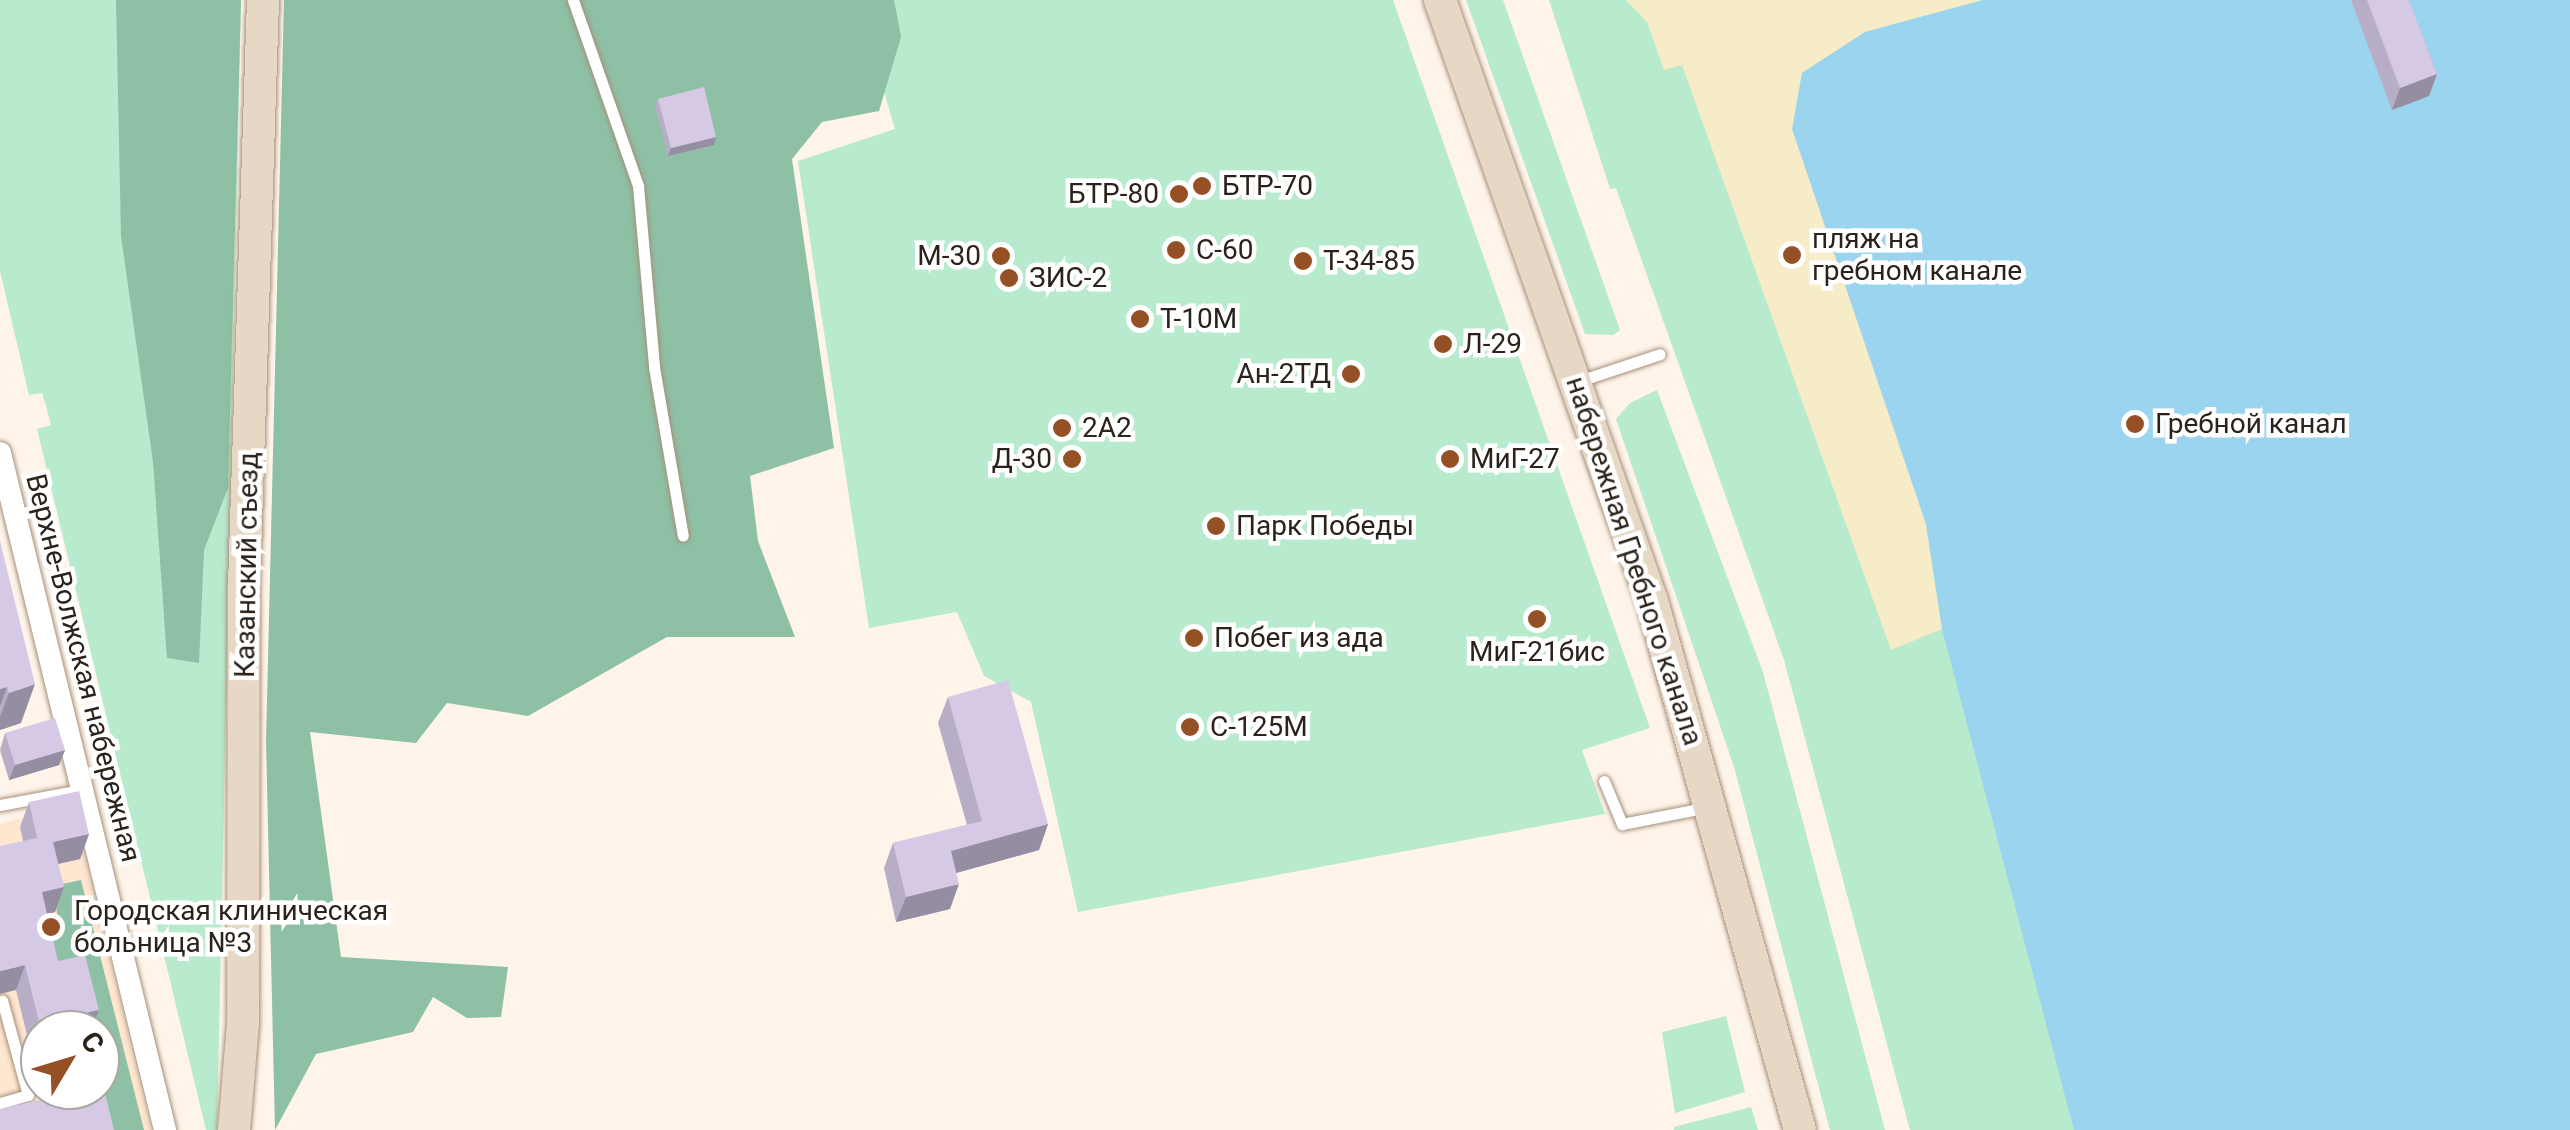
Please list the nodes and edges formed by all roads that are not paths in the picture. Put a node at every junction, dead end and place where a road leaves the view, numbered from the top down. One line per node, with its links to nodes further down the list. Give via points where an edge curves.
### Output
1 (264, 0): 15 (street, Казанский съезд, via 244,585 243,1024)
2 (573, 0): 7 (lane, via 638,186 654,367)
3 (1440, 0): 5 (street, набережная Гребного канала)
4 (1660, 354): 5 (lane)
5 (1575, 382): 11 (street, набережная Гребного канала, via 1652,601)
6 (0, 454): 9 (street, Верхне-Волжская набережная, via 53,723)
7 (684, 536)
8 (1604, 781): 11 (lane, via 1622,824)
9 (80, 790): 10 (lane); 14 (street, Верхне-Волжская набережная)
10 (0, 805)
11 (1713, 806): 16 (street, набережная Гребного канала)
12 (2, 1000): 13 (lane, via 28,1095)
13 (0, 1103)
14 (165, 1130)
15 (234, 1130)
16 (1800, 1130)

